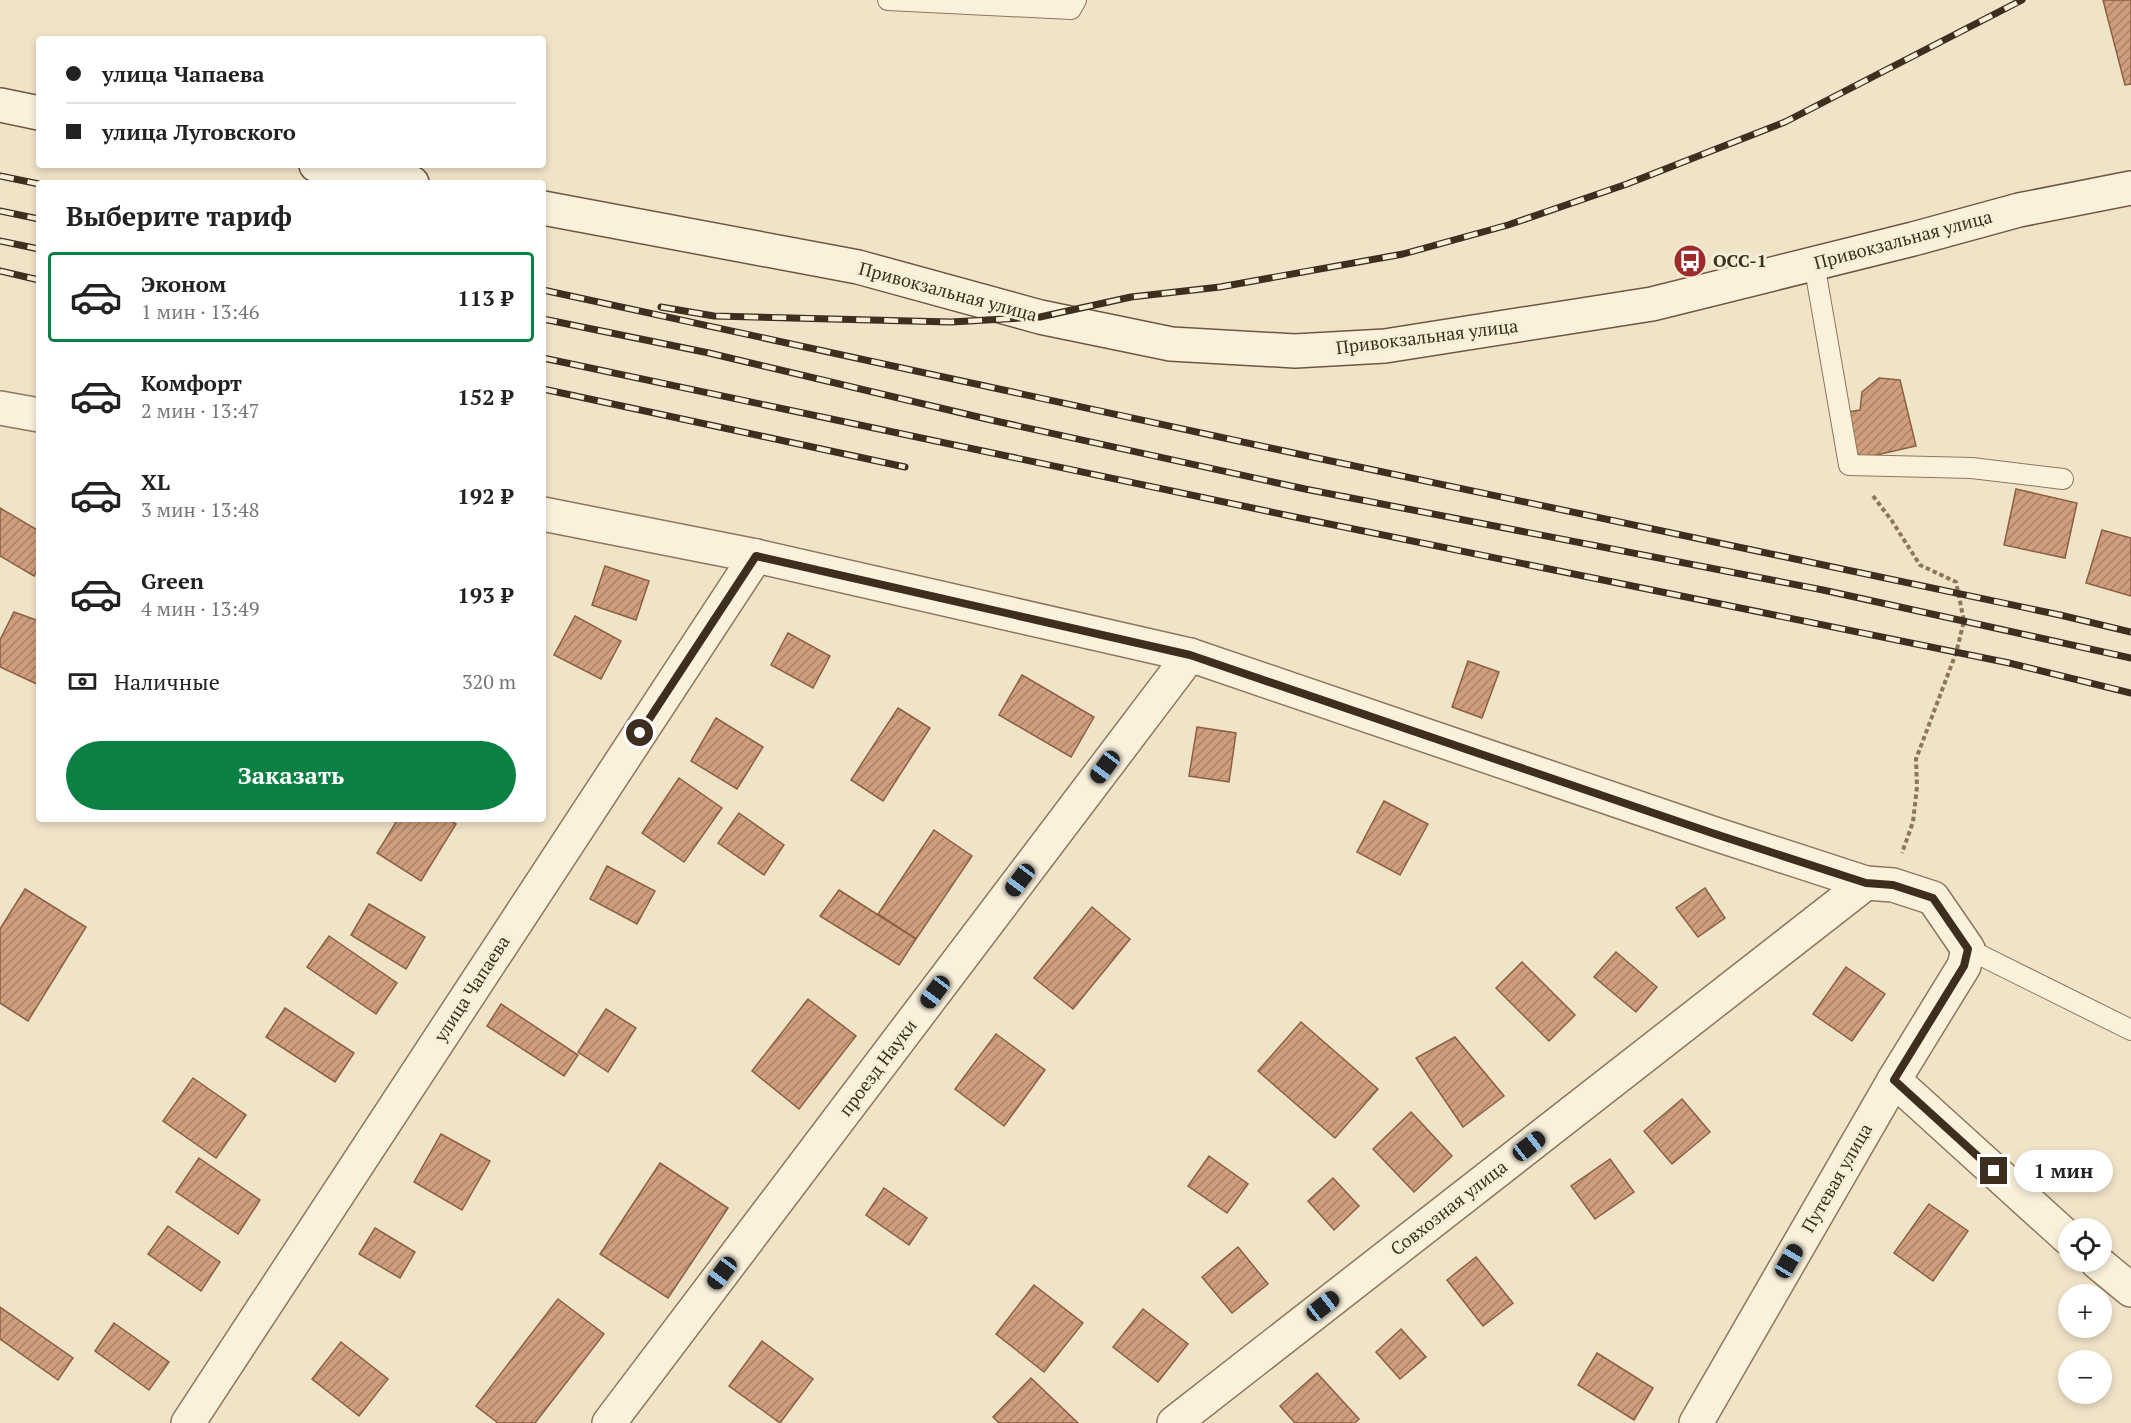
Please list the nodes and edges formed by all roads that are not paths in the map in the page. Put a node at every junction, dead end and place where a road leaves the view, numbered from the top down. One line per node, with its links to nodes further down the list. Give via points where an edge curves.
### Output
1 (888, 0): 2 (lane, via 1071,9)
2 (1076, 0)
3 (0, 105): 4 (street)
4 (36, 112)
5 (332, 168): 6 (street)
6 (396, 180)
7 (2131, 188): 9 (street, Привокзальная улица, via 2019,210)
8 (546, 209): 9 (street, Привокзальная улица, via 858,267 1041,317 1171,344 1295,351 1385,346 1640,306)
9 (1814, 264): 12 (lane, via 1849,465 1972,468)
10 (0, 408): 11 (street)
11 (36, 415)
12 (2063, 479)
13 (546, 515): 14 (street)
14 (756, 556): 15 (street); 23 (street, улица Чапаева)
15 (1190, 655): 16 (street, via 1715,834); 24 (street, проезд Науки)
16 (1880, 884): 17 (street, via 1933,898); 25 (street, Совхозная улица)
17 (1966, 958): 18 (lane); 19 (street, Путевая улица)
18 (2131, 1030)
19 (1894, 1080): 20 (street); 26 (street, Путевая улица)
20 (2058, 1229)
21 (2109, 1272): 22 (street)
22 (2131, 1290)
23 (188, 1423)
24 (609, 1423)
25 (1174, 1423)
26 (1696, 1423)

